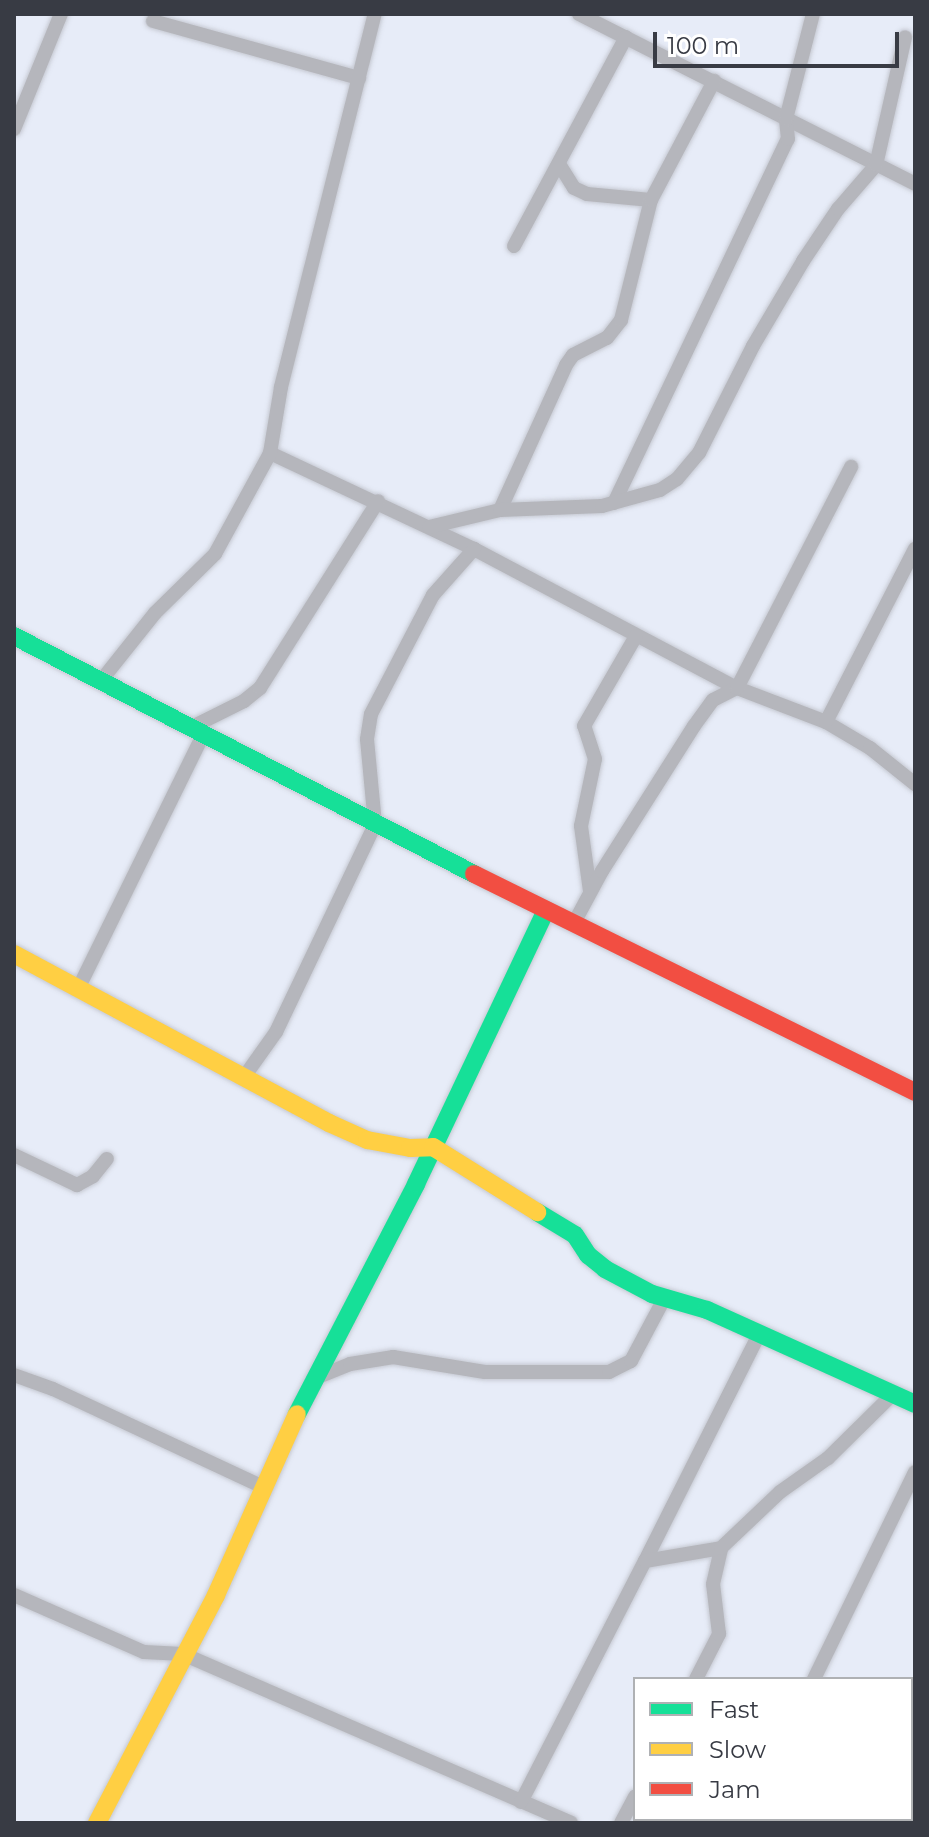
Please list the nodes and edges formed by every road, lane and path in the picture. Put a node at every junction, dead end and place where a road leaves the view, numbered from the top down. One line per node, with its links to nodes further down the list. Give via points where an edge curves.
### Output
1 (61, 14): 11 (street)
2 (375, 14): 8 (street)
3 (579, 14): 6 (street)
4 (813, 14): 10 (street)
5 (153, 21): 8 (street)
6 (626, 37): 9 (street); 12 (street)
7 (905, 37): 13 (street)
8 (359, 78): 17 (street, via 281,387)
9 (714, 81): 10 (street); 15 (street)
10 (786, 119): 13 (street); 20 (street, via 788,139 781,156)
11 (14, 129)
12 (559, 164): 15 (street, via 566,180 587,194); 16 (street)
13 (876, 165): 14 (street); 20 (street, via 803,261 689,466 660,490)
14 (915, 184)
15 (651, 200): 21 (street, via 621,320 607,338 573,355 566,365)
16 (514, 246)
17 (270, 453): 19 (street); 27 (street, via 215,554 155,613)
18 (851, 467): 28 (street)
19 (378, 501): 22 (street); 30 (street, via 260,688)
20 (614, 503): 21 (street)
21 (500, 510): 22 (street)
22 (429, 527): 23 (street)
23 (474, 549): 26 (street); 32 (street, via 433,595 367,725)
24 (915, 549): 29 (street)
25 (14, 636): 27 (street)
26 (636, 636): 28 (street); 33 (street, via 584,726 595,759 581,826)
27 (100, 682): 30 (street)
28 (737, 688): 29 (street); 33 (street, via 713,700)
29 (826, 722): 31 (street)
30 (196, 732): 32 (street); 37 (street)
31 (915, 784)
32 (375, 824): 34 (street); 38 (street, via 276,1032)
33 (590, 891): 35 (street)
34 (546, 910): 35 (street); 40 (street)
35 (574, 923): 39 (street)
36 (14, 954): 37 (street)
37 (79, 987): 38 (street)
38 (244, 1077): 40 (street, via 367,1140)
39 (915, 1092)
40 (433, 1147): 43 (street, via 575,1235 605,1269); 46 (street)
41 (14, 1155): 42 (street, via 77,1185)
42 (107, 1159)
43 (664, 1299): 44 (street, via 707,1310); 46 (street, via 631,1361 609,1372 485,1372 393,1357 350,1364)
44 (759, 1334): 47 (street); 52 (street)
45 (14, 1375): 50 (street)
46 (313, 1379): 50 (street)
47 (893, 1394): 48 (street); 51 (street, via 828,1458 780,1492)
48 (915, 1404)
49 (915, 1472): 56 (street)
50 (265, 1488): 54 (street)
51 (721, 1548): 52 (street); 55 (street, via 713,1584 719,1634)
52 (645, 1561): 58 (street)
53 (14, 1595): 54 (street, via 144,1652)
54 (183, 1654): 58 (street); 59 (street)
55 (697, 1677)
56 (815, 1677)
57 (633, 1801): 61 (street)
58 (521, 1802): 60 (street)
59 (97, 1823)
60 (571, 1823)
61 (621, 1823)

